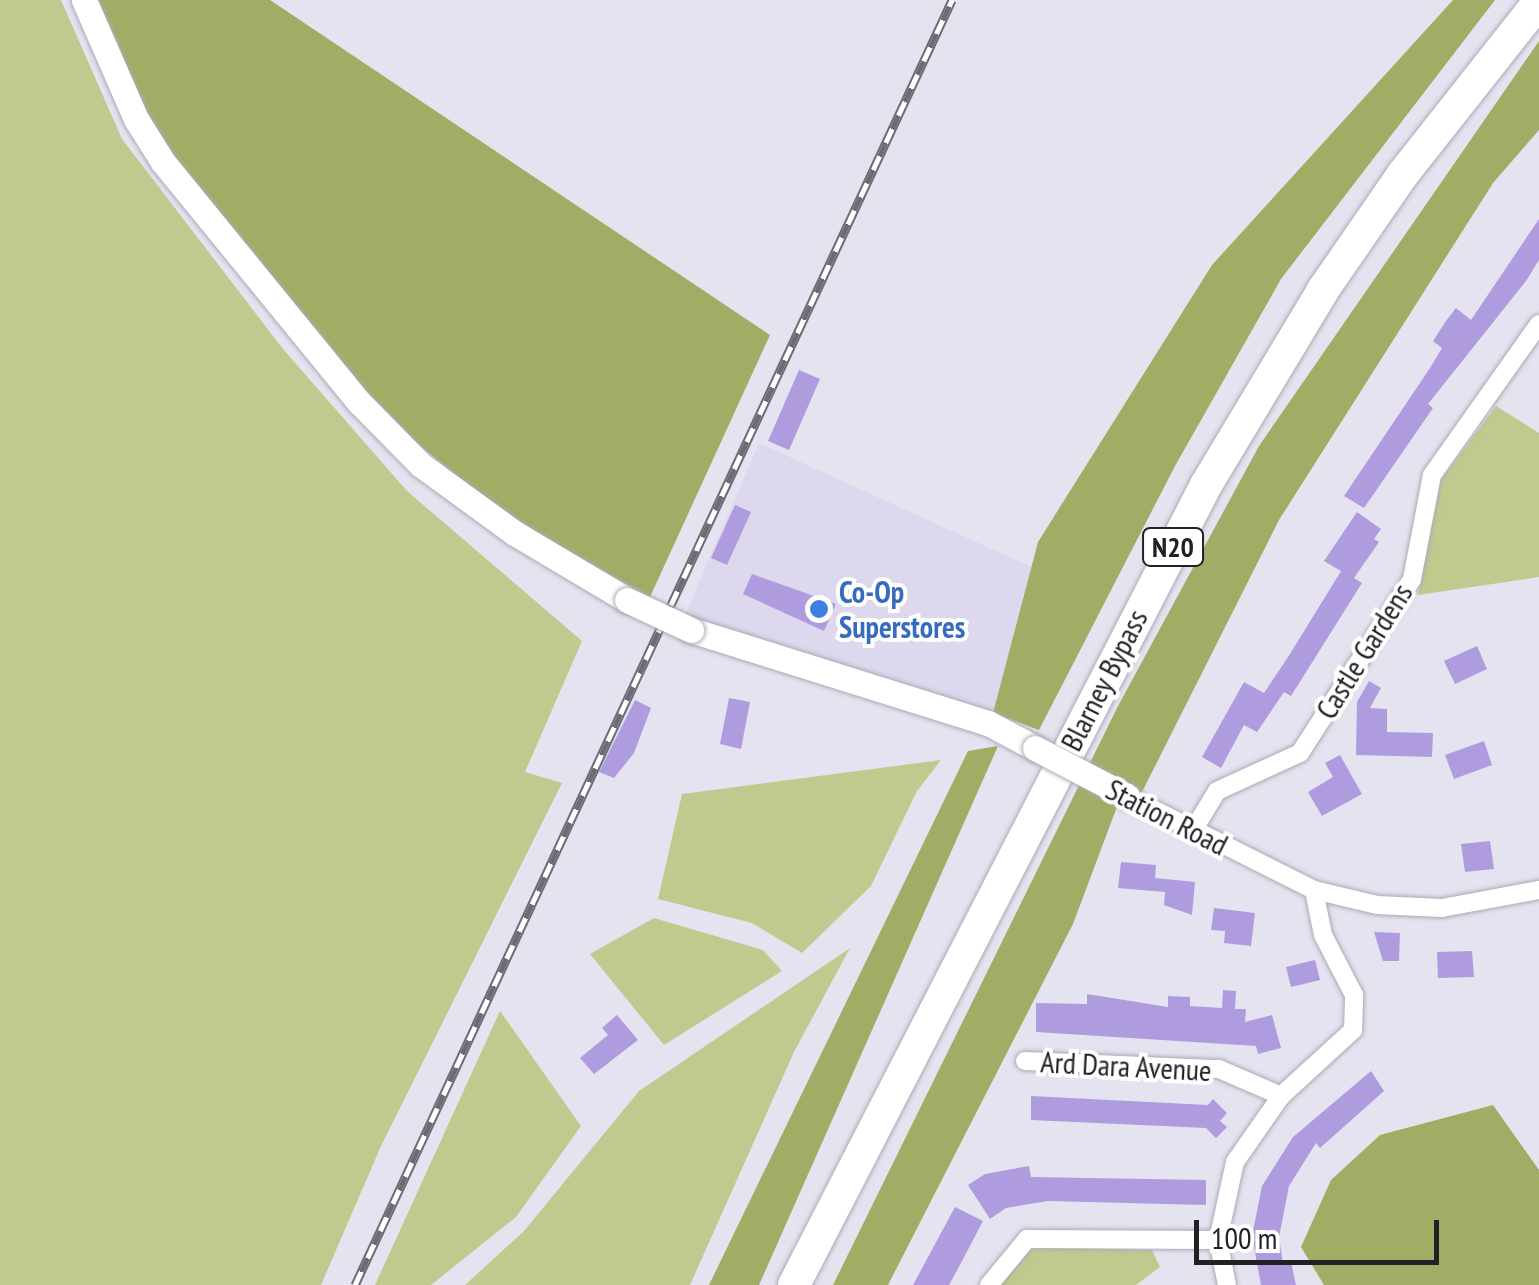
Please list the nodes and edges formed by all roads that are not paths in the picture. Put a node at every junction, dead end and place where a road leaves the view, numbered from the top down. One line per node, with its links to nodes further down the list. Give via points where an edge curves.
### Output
1 (84, 0): 4 (street, Station Road, bridge, via 162,162 359,402 421,465 516,534 627,600 691,630 988,724)
2 (1539, 2): 11 (highway, Blarney Bypass / N20, via 1363,232 1206,484)
3 (1539, 324): 5 (street, Castle Gardens, via 1432,474 1412,579 1300,753 1217,791)
4 (1126, 796): 5 (street, Station Road)
5 (1194, 828): 6 (street, Station Road)
6 (1314, 890): 7 (street, Station Road, via 1414,910); 9 (street, via 1314,910 1348,978 1356,1015 1344,1042)
7 (1539, 890)
8 (1025, 1061): 9 (street, Ard Dara Avenue, via 1219,1069)
9 (1281, 1096): 10 (street, via 1236,1162)
10 (1218, 1240): 12 (street, via 1028,1238); 13 (street)
11 (794, 1285)
12 (988, 1285)
13 (1227, 1285)

